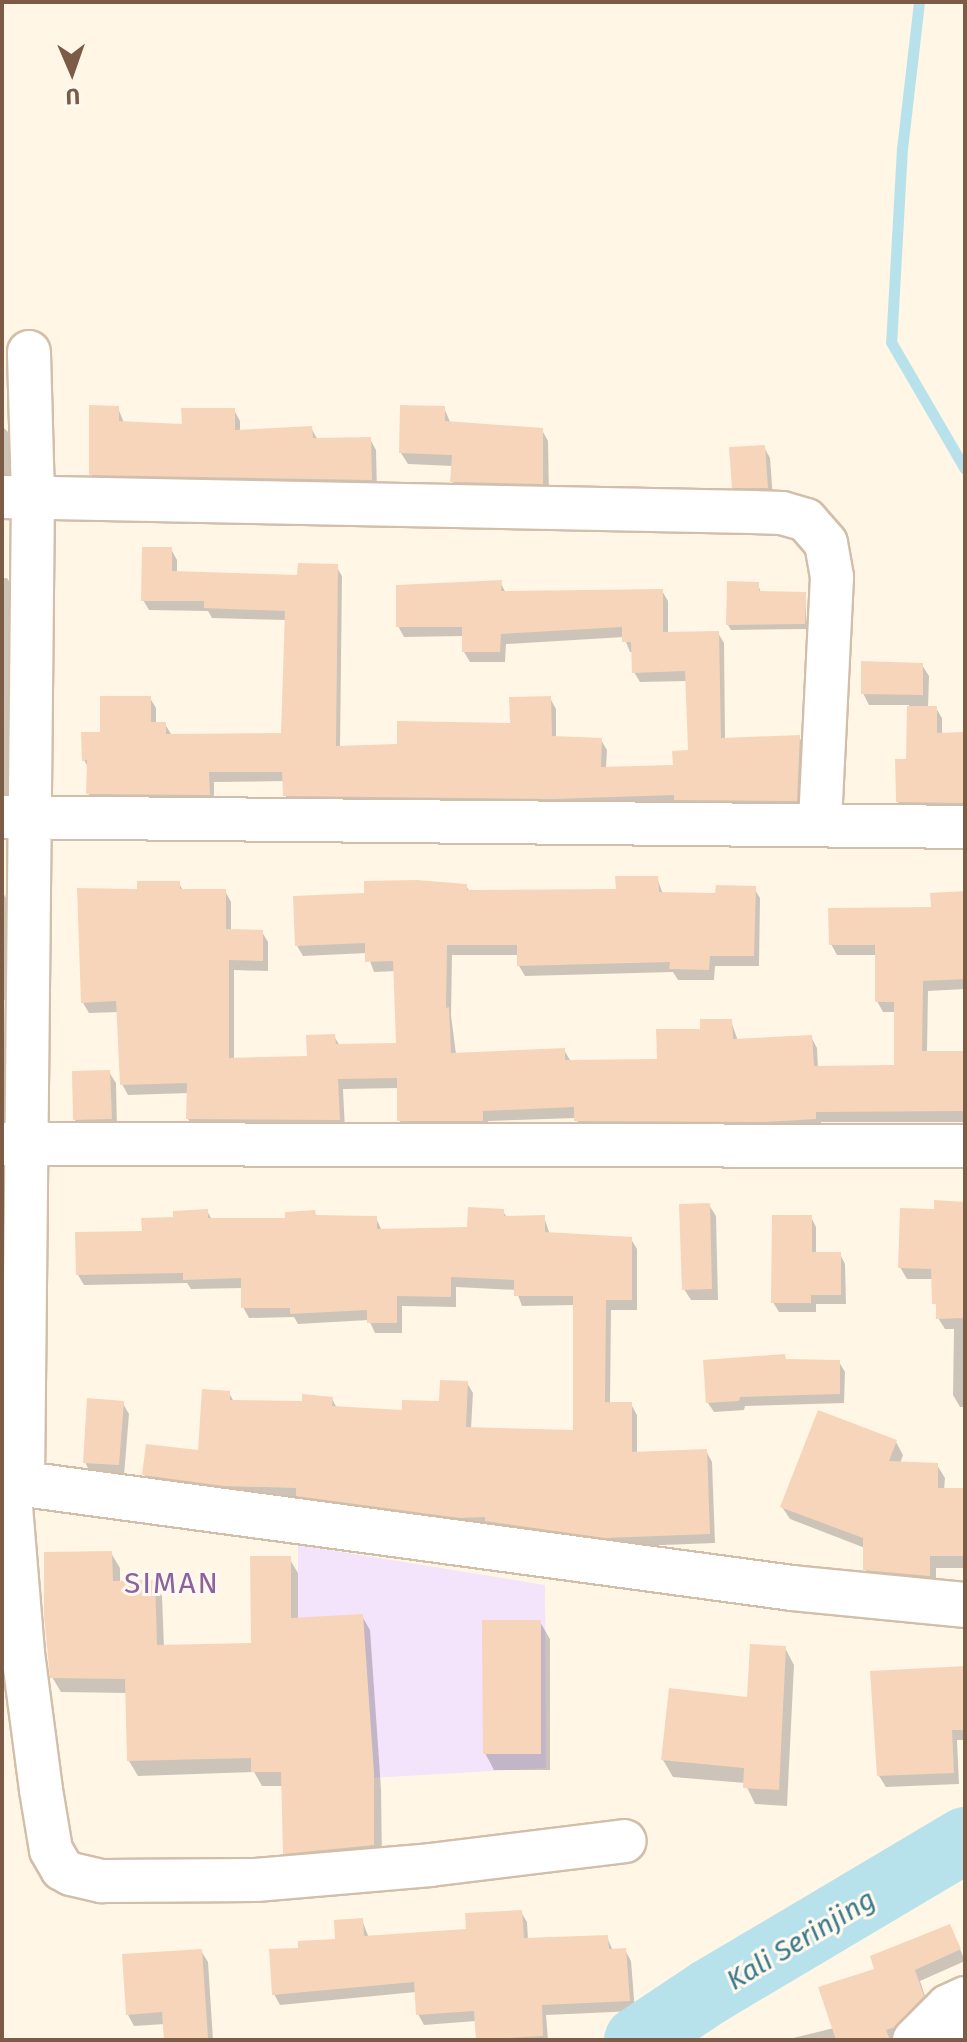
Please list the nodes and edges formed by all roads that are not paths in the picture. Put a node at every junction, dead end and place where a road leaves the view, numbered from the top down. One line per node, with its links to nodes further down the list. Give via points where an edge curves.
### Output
1 (29, 352): 2 (street)
2 (17, 497): 3 (street); 4 (street, via 752,512 806,520 826,543 832,577)
3 (15, 816): 4 (street); 6 (street)
4 (820, 825): 5 (street)
5 (965, 827)
6 (14, 1144): 7 (street); 8 (street)
7 (965, 1146)
8 (11, 1482): 9 (main road, via 792,1588); 10 (street, via 23,1653 41,1790 51,1850 62,1869 102,1881 256,1880)
9 (965, 1605)
10 (625, 1841)
11 (955, 2015): 12 (street)
12 (914, 2040)

